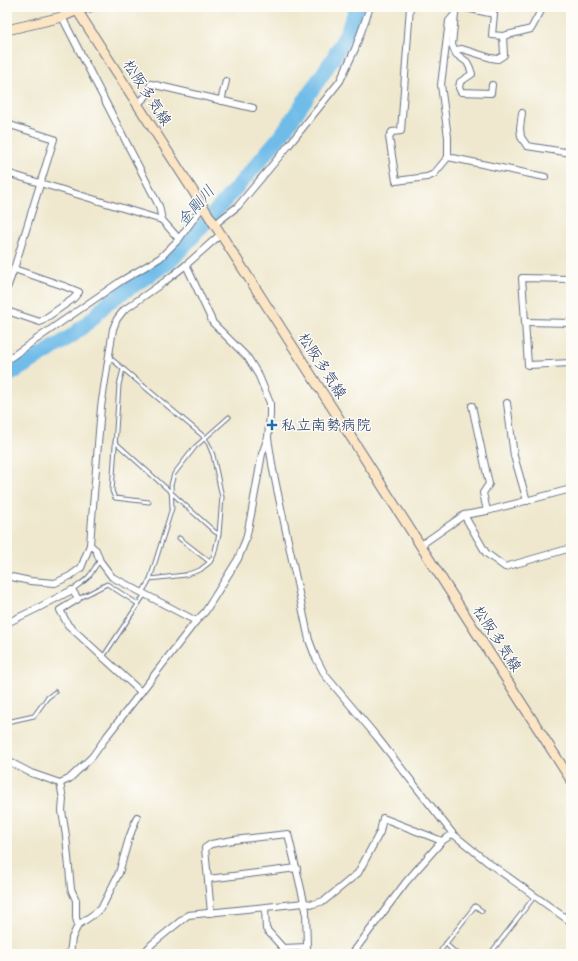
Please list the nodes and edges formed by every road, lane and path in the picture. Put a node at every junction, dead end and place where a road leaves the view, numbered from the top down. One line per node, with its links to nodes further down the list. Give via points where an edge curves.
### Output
1 (90, 7): 7 (main road)
2 (370, 7): 27 (street, via 340,81 238,206)
3 (410, 7): 21 (street, via 401,131 392,132 389,137 396,181 434,174)
4 (456, 7): 8 (street)
5 (461, 7): 11 (street, via 494,14 492,35)
6 (543, 7): 11 (street, via 531,29)
7 (77, 9): 9 (main road); 16 (main road, 松阪多気線)
8 (455, 14): 12 (street, via 452,45); 21 (street, via 449,21 441,85 448,136)
9 (62, 17): 10 (main road); 26 (street, via 159,206)
10 (7, 30)
11 (503, 36): 12 (street, via 504,55 498,59 462,49)
12 (455, 50): 14 (street, via 466,62 472,74 460,82 461,92 490,93)
13 (226, 81): 15 (street)
14 (492, 85)
15 (221, 101): 16 (street, via 151,84 149,93); 17 (street)
16 (138, 104): 25 (main road, 松阪多気線)
17 (253, 108)
18 (522, 113): 20 (street, via 521,138 527,146)
19 (7, 124): 24 (street, via 54,139)
20 (571, 153)
21 (448, 157): 23 (street)
22 (7, 174): 24 (street)
23 (545, 176)
24 (40, 184): 26 (street); 31 (street)
25 (205, 208): 27 (main road, 松阪多気線); 29 (street)
26 (162, 220): 29 (street)
27 (214, 222): 28 (main road, 松阪多気線)
28 (221, 234): 30 (street); 56 (main road, 松阪多気線)
29 (180, 239): 38 (street, via 160,258 109,289)
30 (186, 265): 37 (street, via 124,310 113,329); 44 (street, via 213,323 248,358 259,376 270,403)
31 (14, 269): 33 (street); 34 (street, via 79,292 40,322)
32 (571, 279): 35 (street, via 522,278)
33 (7, 288)
34 (7, 311)
35 (526, 322): 36 (street); 39 (street, via 528,365)
36 (571, 323)
37 (108, 356): 40 (lane); 55 (street, via 101,408)
38 (7, 360)
39 (571, 363)
40 (123, 369): 45 (lane, via 202,434); 46 (lane, via 119,385)
41 (507, 403): 49 (street, via 514,456)
42 (472, 406): 51 (street, via 489,484 483,492)
43 (229, 417): 45 (lane)
44 (268, 437): 66 (street, via 262,454 246,539 238,559 205,612); 76 (street, via 276,485 315,656 325,675)
45 (204, 439): 48 (lane, via 174,474); 53 (lane, via 212,455 222,497)
46 (115, 442): 48 (lane); 50 (lane, via 112,491 114,498)
47 (571, 489): 49 (street)
48 (172, 494): 53 (lane); 61 (lane, via 172,508)
49 (527, 501): 51 (street)
50 (148, 502)
51 (487, 511): 52 (street)
52 (464, 515): 56 (street); 57 (street, via 486,554 505,567)
53 (219, 534): 59 (lane)
54 (179, 538): 59 (lane)
55 (90, 545): 58 (street, via 96,550); 60 (street, via 81,568 55,583)
56 (421, 545): 73 (main road, 松阪多気線)
57 (571, 548)
58 (100, 561): 62 (lane, via 90,575); 63 (street, via 112,577)
59 (210, 562): 61 (lane, via 200,570 185,575)
60 (7, 576)
61 (150, 579): 63 (lane)
62 (72, 590): 64 (street); 67 (street)
63 (144, 593): 65 (lane); 66 (street)
64 (78, 599): 65 (lane, via 107,584); 68 (street, via 60,610 68,625)
65 (138, 604): 68 (lane)
66 (196, 621): 70 (street)
67 (7, 623)
68 (103, 657): 70 (street)
69 (55, 692): 71 (lane, via 47,698 34,716)
70 (141, 692): 74 (street, via 92,757)
71 (7, 722)
72 (7, 762): 74 (street)
73 (571, 780)
74 (60, 783): 86 (street, via 71,889 76,900)
75 (137, 817): 86 (street, via 119,873 101,909)
76 (453, 834): 77 (street); 80 (street)
77 (442, 841): 81 (street, via 383,818 380,832 358,873 324,901); 91 (street, via 406,882)
78 (297, 868): 79 (street); 79 (street, via 288,834 233,840 211,844 205,848); 81 (street)
79 (208, 879): 84 (street)
80 (536, 896): 85 (street); 93 (lane)
81 (304, 903): 82 (street); 82 (street, via 307,947 283,948 266,929)
82 (265, 908): 84 (street)
83 (482, 911): 87 (lane, via 475,906)
84 (211, 913): 90 (street, via 188,915)
85 (571, 922)
86 (78, 925): 89 (street, via 72,938)
87 (446, 943): 88 (lane); 92 (lane)
88 (441, 950)
89 (70, 954)
90 (143, 954)
91 (352, 954)
92 (457, 954)
93 (490, 954)

